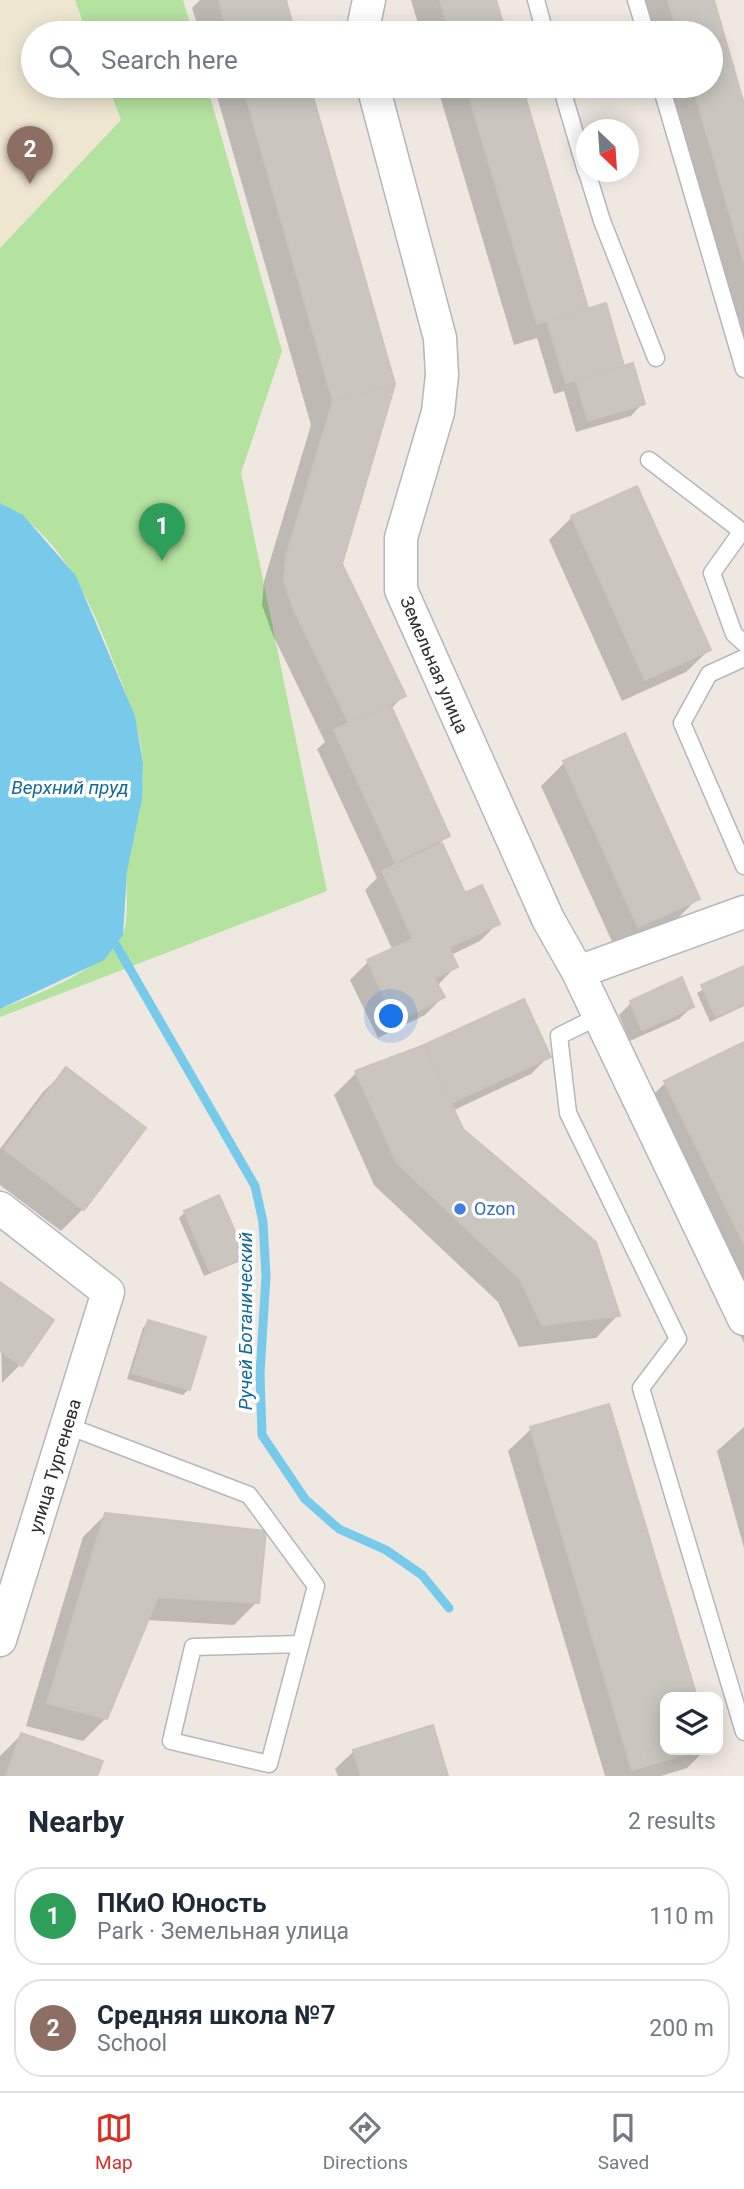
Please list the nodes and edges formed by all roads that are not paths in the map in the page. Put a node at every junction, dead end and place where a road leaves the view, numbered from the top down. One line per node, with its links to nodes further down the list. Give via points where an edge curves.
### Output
1 (369, 0): 4 (street)
2 (536, 0): 5 (lane)
3 (636, 0): 6 (lane)
4 (365, 21)
5 (542, 21)
6 (642, 21)
7 (376, 98): 20 (street, Земельная улица, via 440,338 442,375 438,412 401,538 401,590 548,919)
8 (565, 98): 10 (lane)
9 (665, 98): 13 (lane)
10 (576, 135)
11 (590, 182): 12 (lane)
12 (656, 358)
13 (744, 369)
14 (649, 460): 15 (lane)
15 (743, 532): 16 (lane, via 712,573 734,634)
16 (744, 643)
17 (744, 658): 18 (lane, via 709,674 682,723)
18 (744, 866)
19 (744, 912): 20 (street)
20 (578, 972): 21 (street, Земельная улица)
21 (599, 1016): 23 (street, Земельная улица); 28 (lane, via 559,1036 568,1113 678,1339 641,1388)
22 (0, 1208): 24 (street, улица Тургенева, via 108,1292)
23 (744, 1319)
24 (68, 1426): 25 (street, улица Тургенева); 27 (lane, via 249,1495 316,1587)
25 (10, 1576): 26 (street, улица Тургенева)
26 (0, 1640)
27 (301, 1644): 27 (lane, via 269,1764 171,1741 193,1647)
28 (744, 1732)

